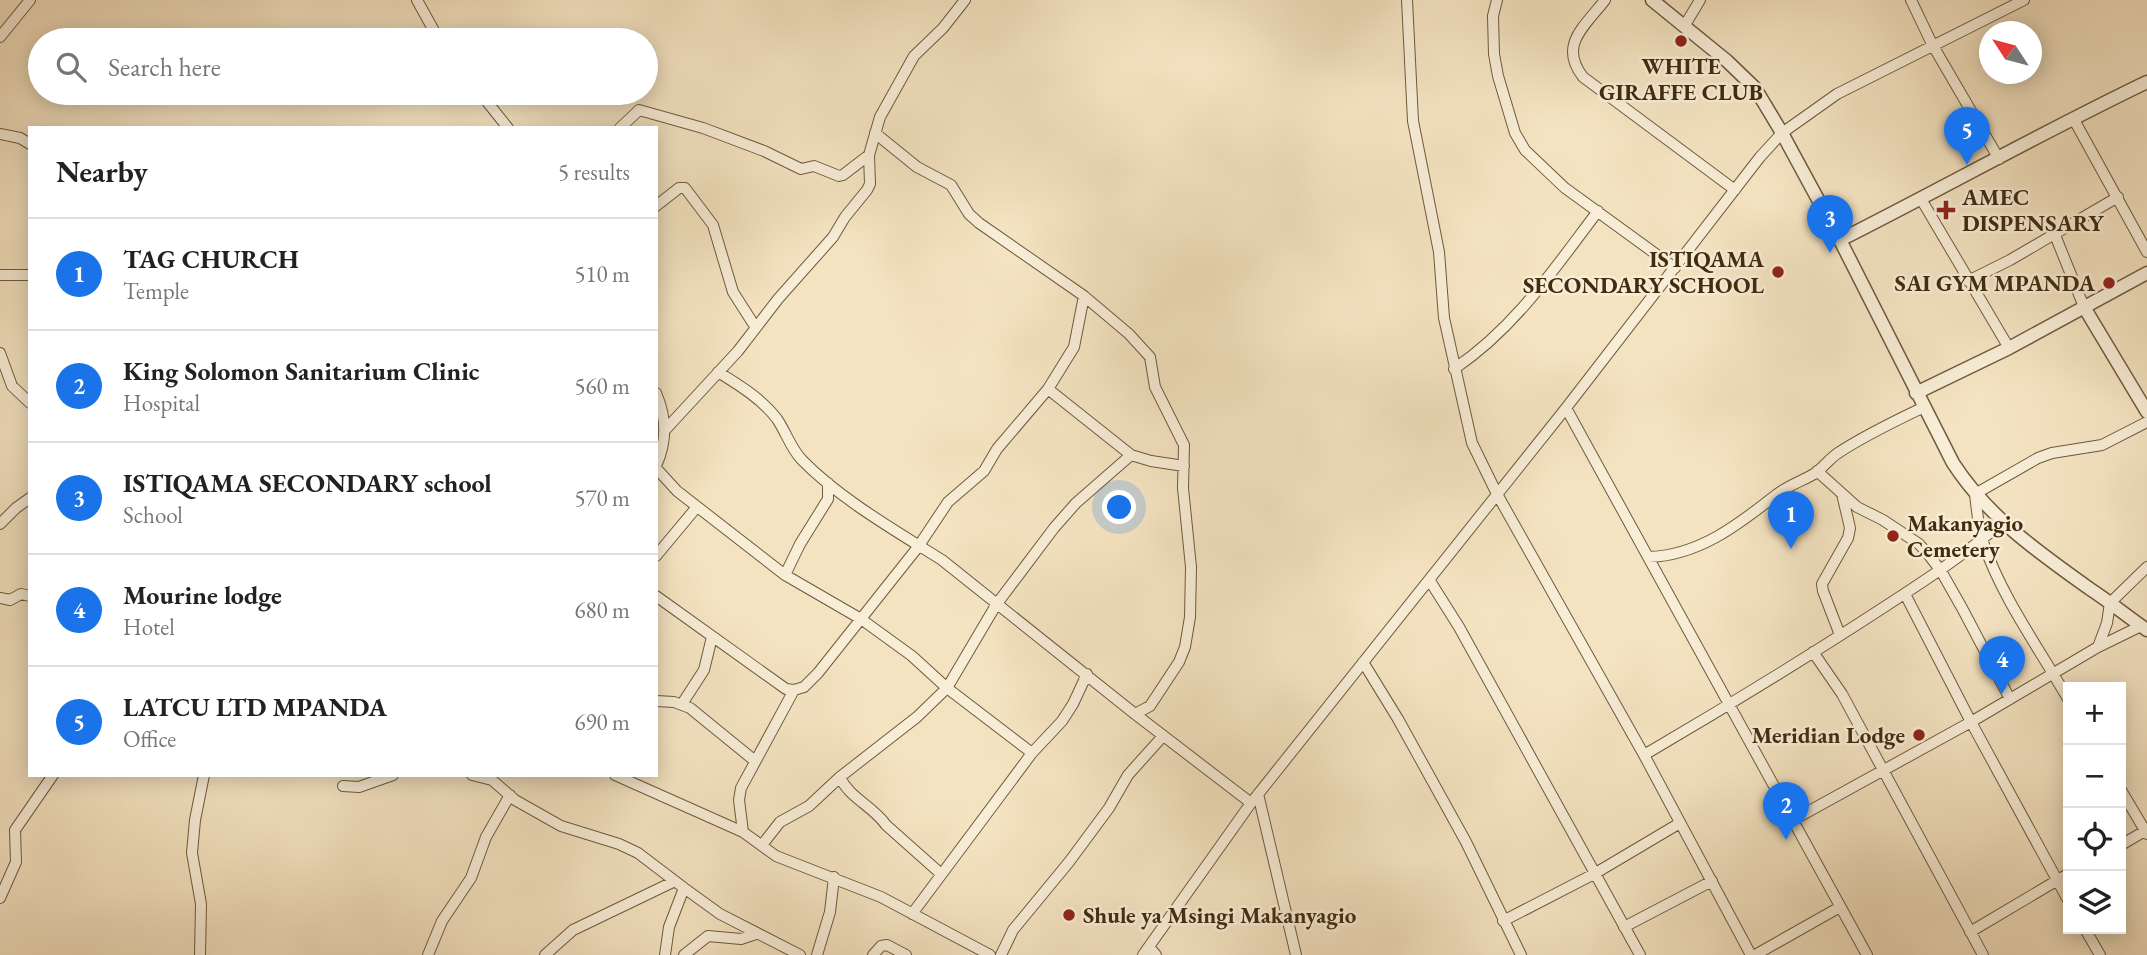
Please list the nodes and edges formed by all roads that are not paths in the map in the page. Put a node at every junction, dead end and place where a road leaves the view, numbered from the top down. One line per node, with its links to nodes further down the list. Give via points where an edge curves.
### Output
1 (30, 0): 13 (street)
2 (417, 0): 12 (street)
3 (965, 0): 20 (street, via 914,56)
4 (1407, 0): 44 (street, via 1413,121 1439,252)
5 (1497, 0): 30 (street, via 1494,54 1515,133 1545,171)
6 (1605, 0): 26 (street, via 1575,38 1574,66)
7 (1652, 0): 11 (street)
8 (1700, 0): 11 (street)
9 (1911, 0): 14 (street)
10 (2020, 1): 14 (street)
11 (1685, 25): 21 (street, via 1755,88)
12 (432, 28)
13 (0, 37)
14 (1933, 44): 21 (street, via 1837,94); 25 (street)
15 (2147, 82): 17 (street)
16 (488, 105): 18 (street)
17 (2073, 118): 25 (street); 27 (street)
18 (502, 126)
19 (622, 126): 24 (street, via 639,110 671,117 801,169 814,166 839,176)
20 (875, 133): 24 (street); 39 (street, via 918,167 951,185 979,223)
21 (1782, 133): 26 (street); 32 (street)
22 (0, 134): 23 (street)
23 (28, 143)
24 (869, 155): 41 (street, via 867,190)
25 (1999, 159): 28 (street)
26 (1735, 190): 34 (street)
27 (2118, 197): 31 (street); 33 (street)
28 (1921, 199): 32 (street); 38 (street)
29 (658, 204): 41 (street, via 679,188 690,194 713,225 733,292)
30 (1598, 211): 34 (street); 44 (street, via 1510,323)
31 (2055, 235): 38 (street); 40 (street)
32 (1840, 240): 47 (street)
33 (2147, 252)
34 (1675, 268): 51 (street)
35 (2147, 272): 40 (street)
36 (0, 275): 37 (street)
37 (28, 275)
38 (1968, 281): 42 (street)
39 (1084, 296): 46 (street, via 1074,347); 57 (street, via 1150,357 1155,387 1184,445)
40 (2084, 307): 42 (street); 52 (street)
41 (756, 328): 45 (street)
42 (2009, 348): 47 (street)
43 (0, 353): 49 (street, via 12,386)
44 (1454, 369): 61 (street, via 1472,443)
45 (718, 372): 54 (street); 60 (street, via 752,394 776,418 797,454)
46 (1048, 389): 55 (street); 69 (street, via 984,471 948,502)
47 (1916, 393): 50 (street)
48 (658, 398): 54 (street)
49 (28, 401)
50 (1924, 407): 59 (street, via 1861,439); 63 (street)
51 (1566, 408): 61 (street); 71 (street)
52 (2147, 412)
53 (2147, 422): 63 (street, via 2102,445 2038,458)
54 (666, 429): 56 (street)
55 (1131, 455): 57 (street); 81 (street, via 1076,503)
56 (658, 462)
57 (1184, 466): 100 (street, via 1191,567 1185,648 1150,706)
58 (658, 469): 65 (street)
59 (1817, 471): 62 (street); 71 (street, via 1699,546)
60 (828, 483): 69 (street); 74 (street, via 828,499)
61 (1497, 494): 75 (street); 104 (street)
62 (1842, 494): 73 (street, via 1919,544); 84 (street, via 1848,538 1822,584)
63 (1975, 494): 66 (street); 68 (street)
64 (28, 499): 67 (street)
65 (696, 508): 70 (street); 74 (street)
66 (2002, 523): 68 (street); 80 (street)
67 (0, 524)
68 (1982, 540): 73 (street); 92 (street, via 2010,601)
69 (918, 547): 81 (street, via 942,560); 82 (street)
70 (658, 553)
71 (1648, 557): 98 (street)
72 (2147, 567): 80 (street)
73 (1941, 570): 76 (street); 96 (street)
74 (785, 575): 82 (street)
75 (1430, 581): 90 (street); 124 (street)
76 (1905, 594): 84 (street); 101 (street)
77 (28, 596): 79 (street)
78 (658, 597): 85 (street)
79 (0, 598)
80 (2110, 603): 83 (street); 86 (street)
81 (996, 605): 91 (street); 93 (street)
82 (861, 619): 93 (street); 94 (street, via 818,673)
83 (2144, 628): 86 (street)
84 (1840, 635): 88 (street)
85 (712, 637): 87 (street); 89 (street)
86 (2098, 647): 92 (street)
87 (732, 651): 89 (street); 94 (street)
88 (1814, 652): 98 (street); 106 (street)
89 (710, 653): 99 (street)
90 (1363, 662): 115 (street); 134 (street, via 1466,842)
91 (1087, 674): 100 (street); 103 (street, via 1062,721)
92 (2054, 674): 95 (street); 96 (street)
93 (947, 688): 103 (street); 112 (street)
94 (794, 690): 105 (street)
95 (2063, 690)
96 (2010, 699): 101 (street)
97 (658, 701): 99 (street)
98 (1729, 703): 104 (street); 117 (street)
99 (682, 704): 105 (street)
100 (1135, 714): 102 (street)
101 (1971, 722): 106 (street); 127 (street)
102 (1163, 736): 115 (street); 150 (street, via 1128,775 1069,862 1013,930)
103 (1032, 753): 123 (street)
104 (1644, 755): 118 (street)
105 (755, 761): 119 (street, via 739,800)
106 (1882, 771): 117 (street); 136 (street)
107 (51, 777): 131 (street, via 15,830 16,862)
108 (204, 777): 141 (street, via 192,853 201,904)
109 (388, 777): 113 (street, via 359,788)
110 (488, 777): 114 (street)
111 (620, 777): 119 (street)
112 (840, 778): 122 (street, via 809,806 780,822); 123 (street)
113 (343, 786)
114 (510, 796): 129 (street, via 561,826 638,853); 142 (street)
115 (1254, 798): 139 (street); 151 (street)
116 (2126, 799): 120 (street)
117 (1793, 820): 132 (street)
118 (1680, 823): 124 (street); 128 (street)
119 (744, 832): 122 (street)
120 (2146, 833): 121 (street)
121 (2126, 843)
122 (762, 845): 125 (street, via 796,865)
123 (940, 873): 133 (street)
124 (1594, 874): 134 (street); 135 (street)
125 (834, 877): 133 (street); 147 (street, via 831,912)
126 (2063, 877): 127 (street)
127 (2057, 880): 130 (street); 136 (street)
128 (1712, 881): 135 (street); 154 (street)
129 (680, 885): 137 (street); 143 (street, via 573,930); 144 (street)
130 (2063, 891)
131 (0, 898)
132 (1840, 907): 154 (street); 155 (street)
133 (912, 914): 149 (street)
134 (1503, 921): 152 (street)
135 (1623, 927): 153 (street)
136 (1970, 932): 156 (street)
137 (756, 933): 145 (street, via 741,939 708,936); 146 (street)
138 (2088, 934): 157 (street)
139 (1150, 952)
140 (903, 954): 148 (street, via 887,945)
141 (200, 955)
142 (428, 955)
143 (545, 955)
144 (665, 955)
145 (684, 955)
146 (800, 955)
147 (817, 955)
148 (873, 955)
149 (990, 955)
150 (1001, 955)
151 (1296, 955)
152 (1521, 955)
153 (1640, 955)
154 (1753, 955)
155 (1867, 955)
156 (1983, 955)
157 (2100, 955)

